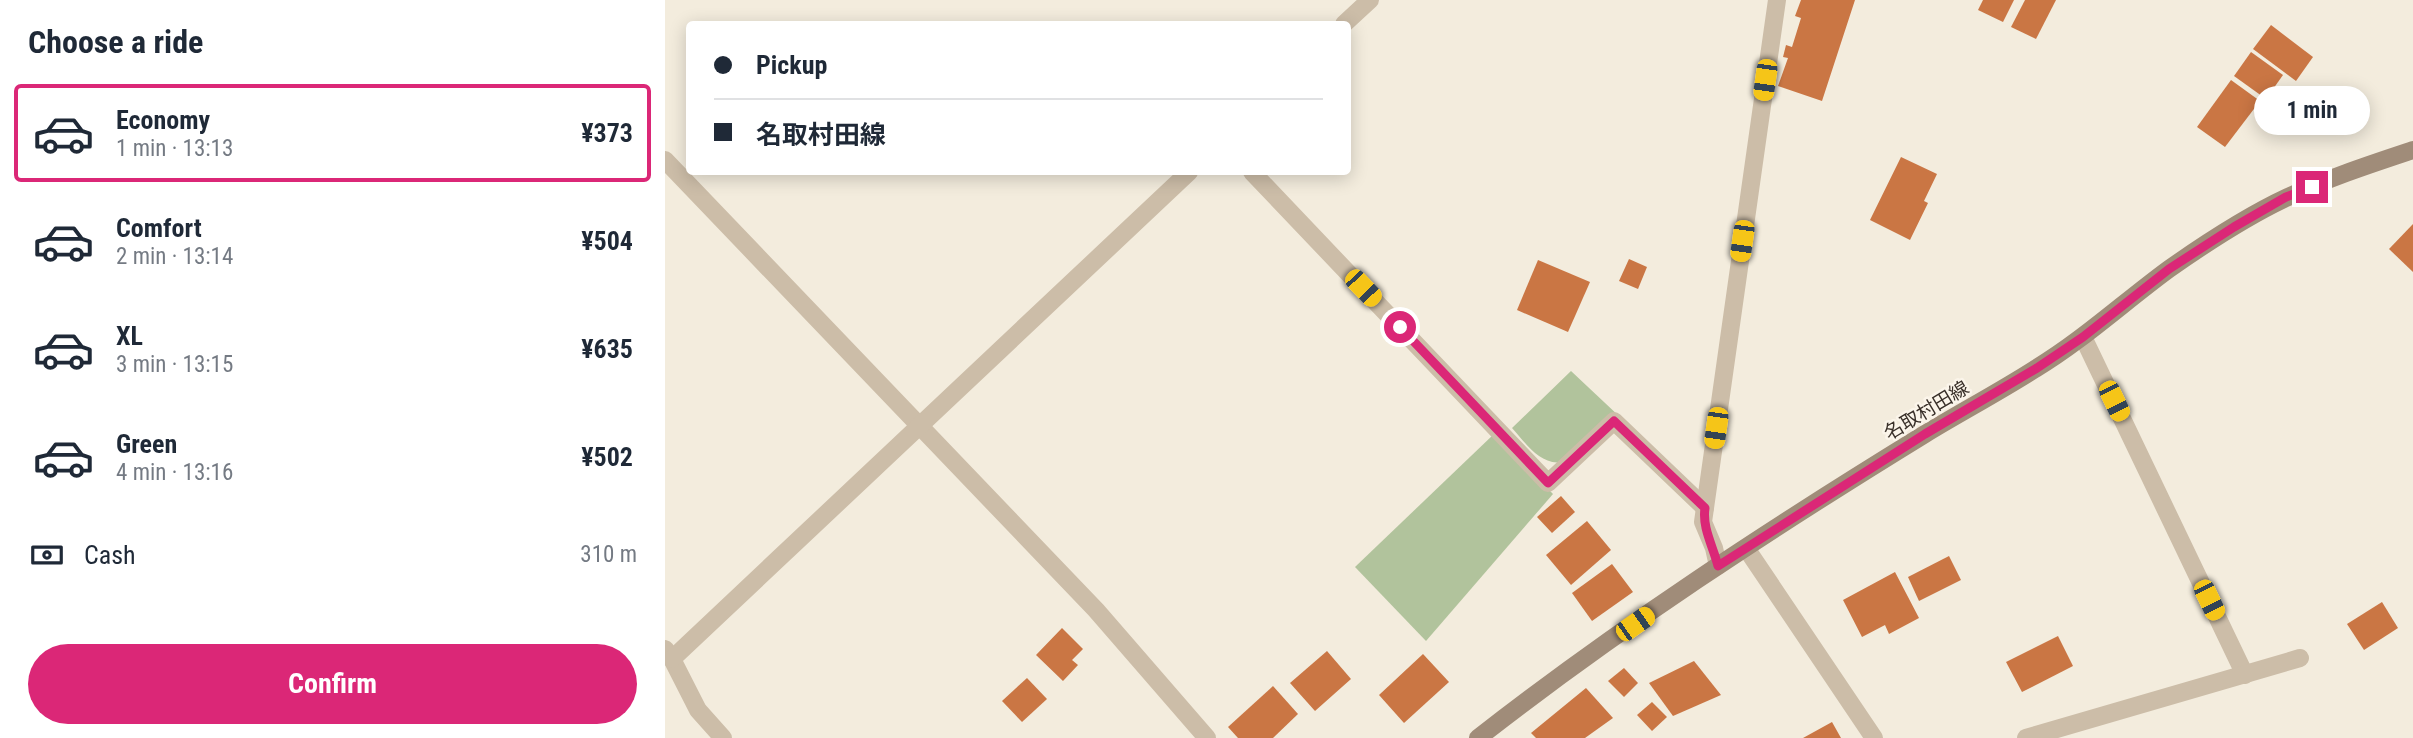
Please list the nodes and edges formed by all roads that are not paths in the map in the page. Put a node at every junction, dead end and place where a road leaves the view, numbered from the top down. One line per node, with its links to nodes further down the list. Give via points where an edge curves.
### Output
1 (1370, 0): 3 (street)
2 (1777, 0): 10 (street)
3 (1347, 21)
4 (2413, 150): 8 (main road, 名取村田線, via 2286,197 2169,269)
5 (665, 160): 9 (street)
6 (1186, 175): 9 (street)
7 (1255, 175): 10 (street, via 1548,483 1614,421)
8 (2083, 337): 11 (main road, 名取村田線); 15 (street)
9 (921, 426): 13 (street); 17 (street, via 1096,610)
10 (1705, 508): 12 (street, via 1703,522)
11 (1746, 548): 12 (main road, 名取村田線); 19 (street)
12 (1718, 566): 18 (main road, 名取村田線)
13 (669, 654): 16 (street, via 698,710)
14 (2300, 658): 15 (street)
15 (2245, 674): 20 (street)
16 (723, 738)
17 (1207, 738)
18 (1478, 738)
19 (1874, 738)
20 (2026, 738)

